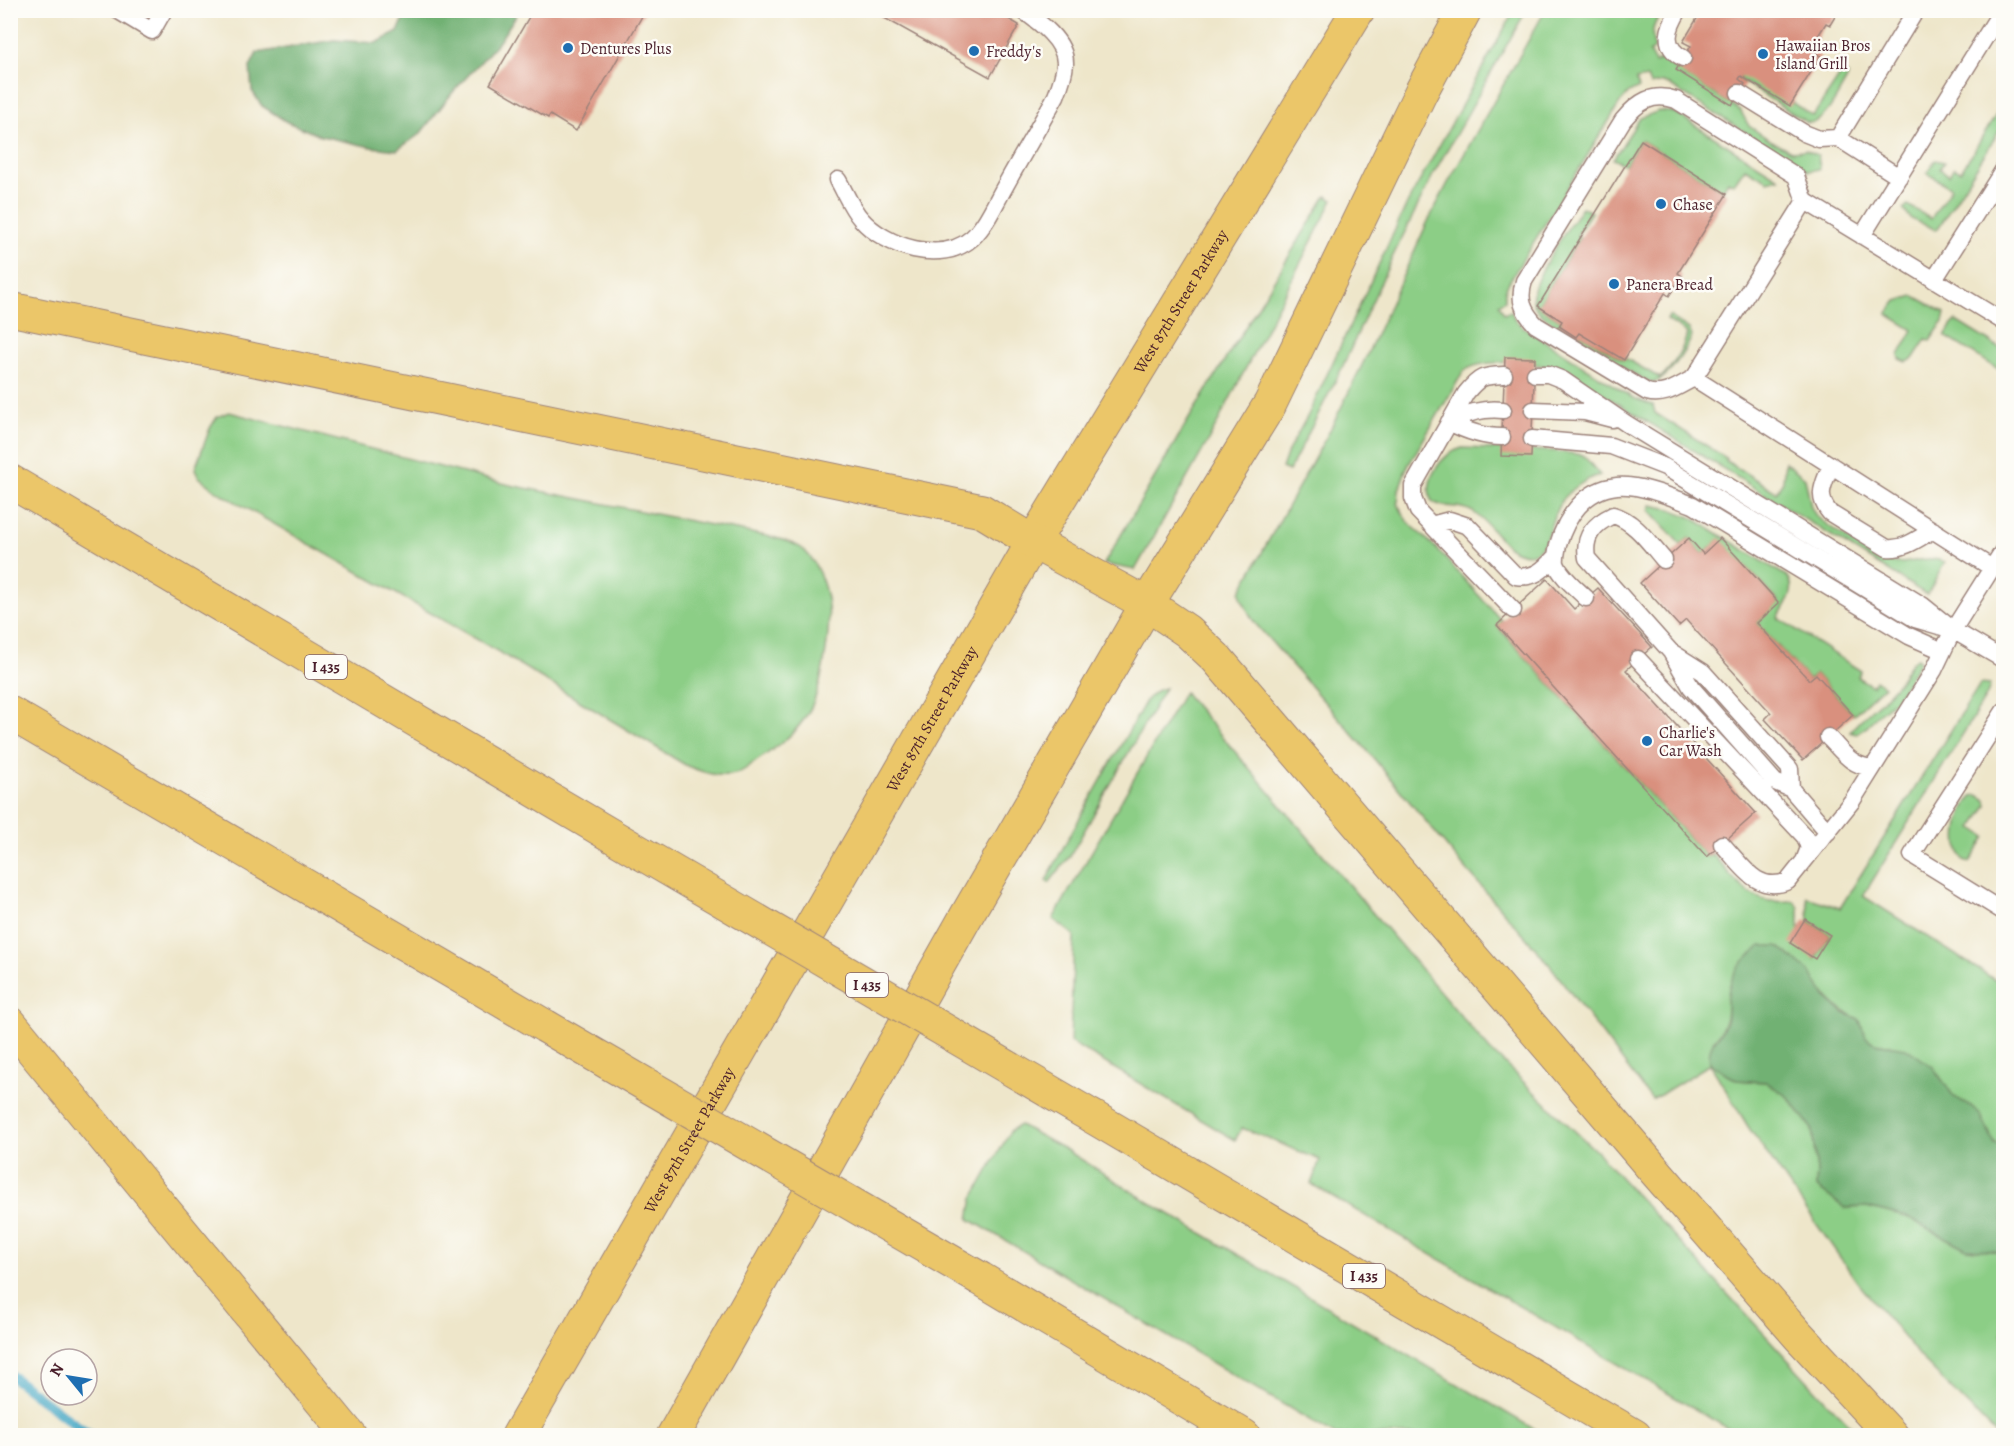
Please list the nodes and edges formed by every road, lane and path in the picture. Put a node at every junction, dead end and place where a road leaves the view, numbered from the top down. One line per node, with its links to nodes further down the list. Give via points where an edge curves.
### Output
1 (117, 10): 2 (lane, via 152,31)
2 (164, 10)
3 (1022, 10): 14 (lane, via 1057,40 1065,62 1063,78 995,204 972,238 954,248 937,251 917,250 893,242 860,218)
4 (1358, 10): 33 (main road, West 87th Street Parkway)
5 (1465, 10): 39 (main road, via 1270,404)
6 (1679, 10): 9 (lane, via 1668,34 1673,50)
7 (1916, 10): 11 (lane)
8 (2002, 10): 13 (lane)
9 (1683, 58)
10 (1739, 93): 11 (lane, via 1804,133 1819,139)
11 (1838, 138): 13 (lane)
12 (2004, 169): 17 (lane)
13 (1899, 177): 16 (lane)
14 (838, 180)
15 (1805, 201): 16 (lane); 22 (lane); 22 (lane, via 1796,176 1676,100 1664,96 1643,101 1623,120 1524,281 1522,304 1536,325 1647,392 1657,395)
16 (1862, 236): 17 (lane)
17 (1934, 280): 19 (lane)
18 (10, 309): 33 (main road, via 982,511)
19 (2004, 322)
20 (1535, 374): 26 (lane, via 1558,377)
21 (1504, 375): 25 (lane, via 1477,379)
22 (1694, 378): 29 (lane)
23 (1503, 410): 25 (lane, via 1472,411)
24 (1533, 410): 26 (lane, via 1585,412)
25 (1449, 422): 27 (lane, via 1485,436); 31 (lane, via 1413,486 1418,511)
26 (1627, 424): 41 (lane, via 1922,605)
27 (1502, 437)
28 (1532, 439): 41 (lane, via 1611,446 1665,467 1915,620)
29 (1831, 465): 32 (lane); 32 (lane, via 1821,490 1830,513 1887,548 1905,546)
30 (10, 481): 58 (main road, I 435, bridge)
31 (1431, 525): 35 (lane, via 1450,520 1468,526 1516,576 1541,572); 40 (lane)
32 (1933, 530): 37 (lane)
33 (1033, 542): 39 (main road); 55 (main road, West 87th Street Parkway)
34 (2004, 549): 37 (lane)
35 (1556, 556): 38 (lane, via 1559,569); 42 (lane, via 1570,516 1594,493 1628,486 1661,494 1693,505 1909,636)
36 (1664, 560): 49 (lane, via 1634,526 1613,514 1591,530 1585,548 1587,558 1671,652 1703,672 1790,769 1791,789)
37 (1992, 568): 41 (lane)
38 (1586, 598)
39 (1147, 604): 56 (main road); 59 (main road, via 1187,631 1217,659 1664,1182)
40 (1514, 610)
41 (1953, 630): 42 (lane); 44 (lane)
42 (1943, 651): 48 (lane)
43 (1638, 658): 51 (lane, via 1805,837 1809,848)
44 (2004, 660)
45 (2004, 711): 52 (lane, via 1912,855)
46 (10, 713): 57 (main road, bridge)
47 (1828, 737): 48 (lane, via 1853,763)
48 (1872, 768): 49 (lane)
49 (1828, 832): 51 (lane)
50 (1722, 844): 51 (lane, via 1756,880 1766,885 1788,881)
51 (1803, 862)
52 (2004, 912)
53 (10, 1023): 54 (main road)
54 (350, 1436)
55 (518, 1436)
56 (673, 1436)
57 (1244, 1436)
58 (1635, 1436)
59 (1892, 1436)

